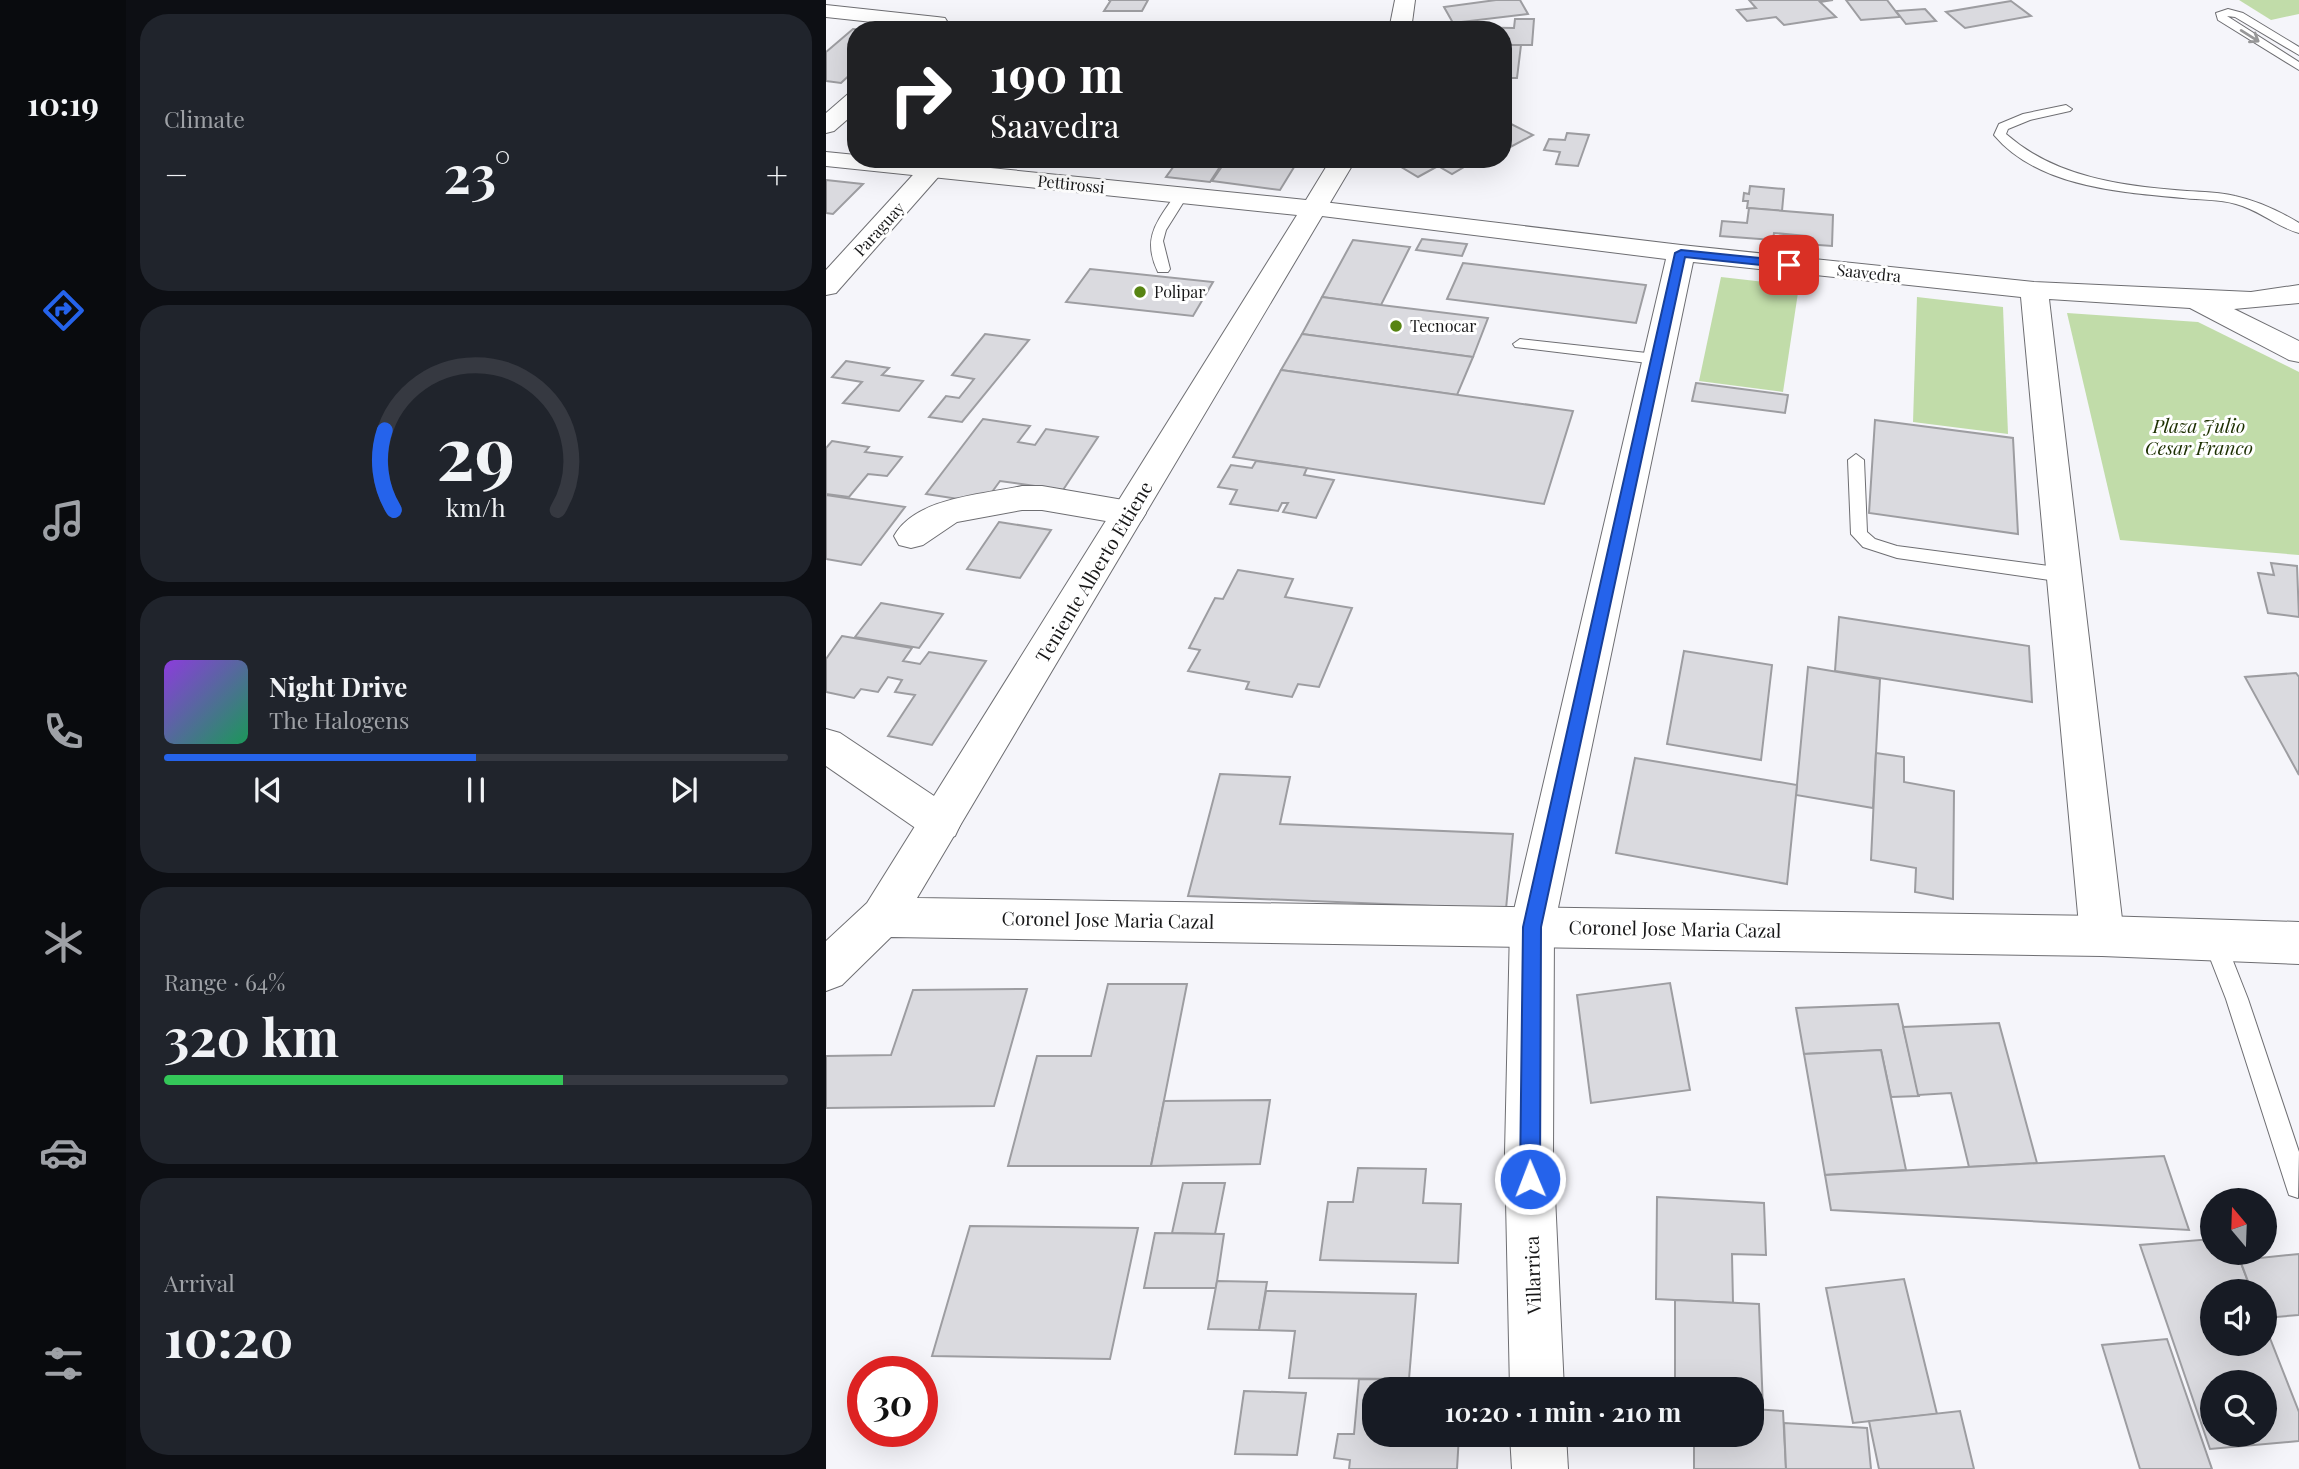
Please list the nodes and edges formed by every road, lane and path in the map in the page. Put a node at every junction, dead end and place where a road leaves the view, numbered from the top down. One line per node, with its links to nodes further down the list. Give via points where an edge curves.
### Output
1 (1405, 0): 4 (street)
2 (826, 11): 3 (street)
3 (937, 20)
4 (1402, 21)
5 (2299, 52): 6 (lane, one-way to 6, via 2239,15 2220,15)
6 (2299, 67)
7 (847, 107): 9 (street)
8 (2066, 109): 17 (lane, via 2027,117 2003,127 2000,135 2010,146 2051,169 2119,189 2238,200)
9 (826, 125)
10 (826, 159): 11 (street, Pettirossi)
11 (847, 161)
12 (912, 168): 14 (street, Pettirossi)
13 (1339, 168): 16 (street, Teniente Alberto Ettiene)
14 (931, 170): 15 (street, Pettirossi); 20 (street, Paraguay)
15 (1182, 195): 16 (street, Pettirossi); 19 (lane, via 1159,230 1156,242)
16 (1315, 209): 18 (street, Saavedra); 28 (street, Teniente Alberto Ettiene)
17 (2299, 229)
18 (1681, 253): 21 (street, Saavedra); 26 (street, Villarrica)
19 (1163, 269)
20 (826, 287)
21 (2034, 290): 23 (street, Saavedra); 30 (street)
22 (2299, 294): 23 (street, Saavedra, via 2251,301)
23 (2193, 300): 25 (street)
24 (1520, 344): 26 (lane)
25 (2299, 353)
26 (1656, 359): 34 (street, Villarrica)
27 (1856, 460): 30 (lane, via 1858,534 1868,543 1897,552)
28 (1129, 513): 29 (street, via 1022,498 950,510); 32 (street, Teniente Alberto Ettiene)
29 (911, 536)
30 (2064, 575): 35 (street)
31 (826, 745): 32 (street)
32 (941, 823): 33 (street, Teniente Alberto Ettiene)
33 (882, 917): 34 (street, Coronel Jose Maria Cazal); 38 (street, Teniente Alberto Ettiene)
34 (1532, 927): 35 (street, Coronel Jose Maria Cazal); 40 (street, Villarrica, via 1529,1153)
35 (2102, 936): 36 (street, Coronel Jose Maria Cazal)
36 (2214, 940): 37 (street, Coronel Jose Maria Cazal); 39 (lane)
37 (2299, 943)
38 (826, 970)
39 (2298, 1186)
40 (1537, 1377)
41 (1538, 1447): 42 (street)
42 (1539, 1469)

